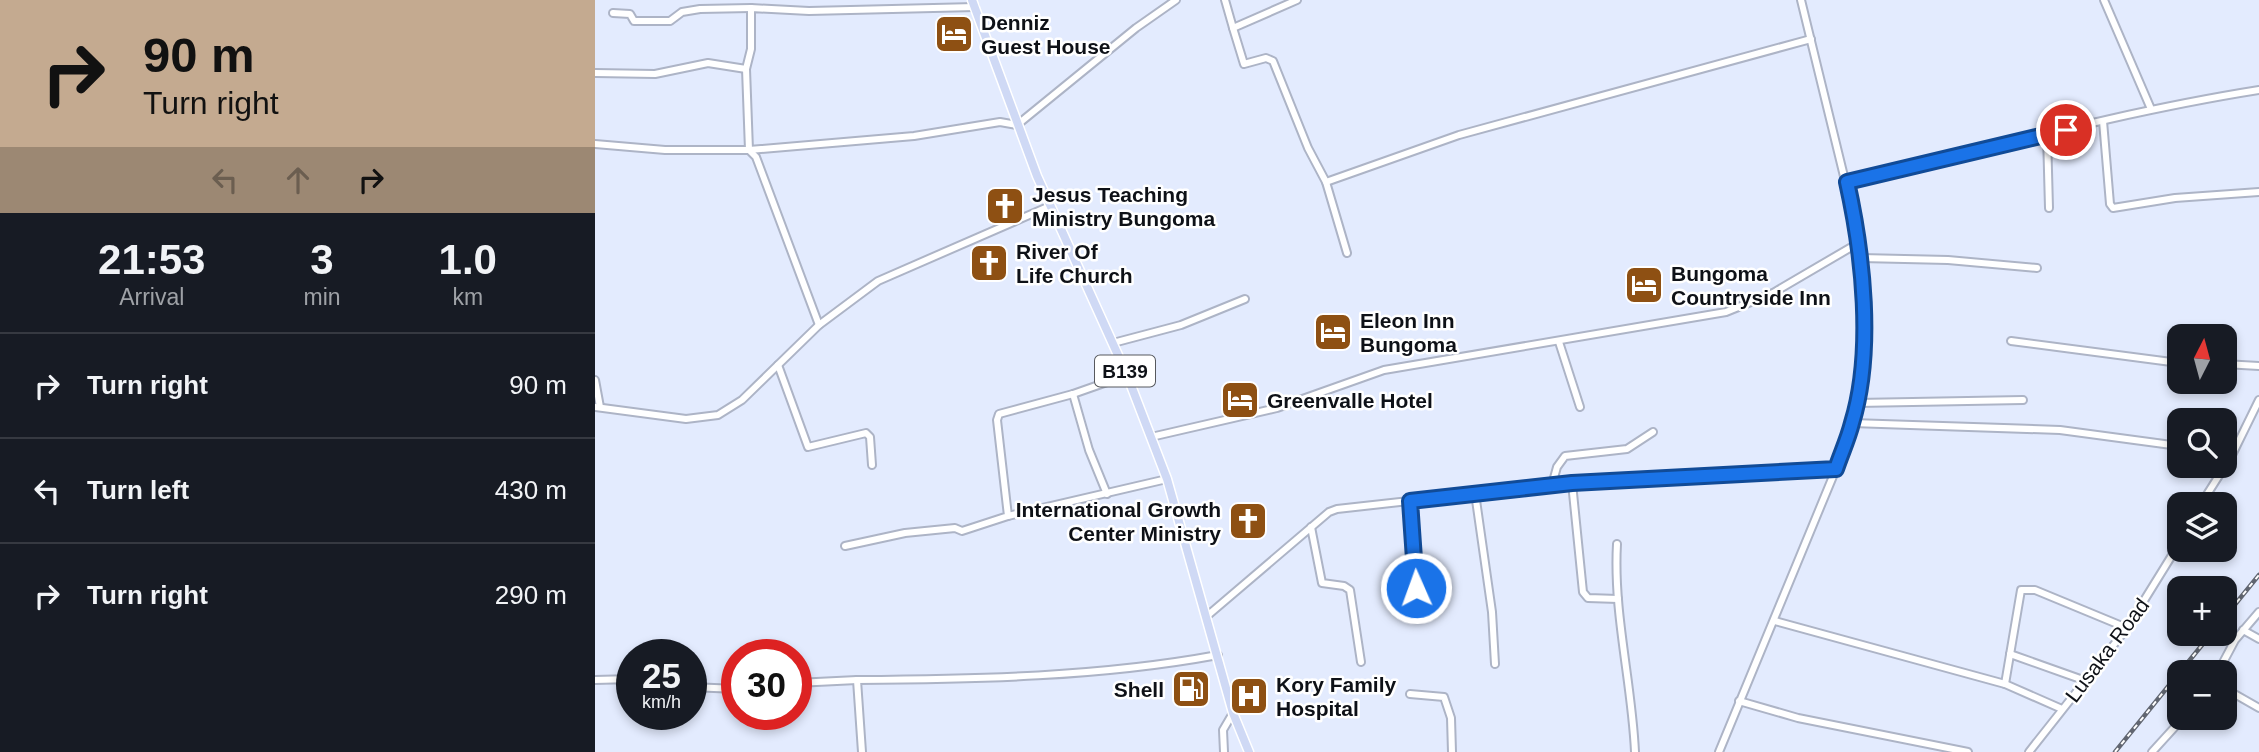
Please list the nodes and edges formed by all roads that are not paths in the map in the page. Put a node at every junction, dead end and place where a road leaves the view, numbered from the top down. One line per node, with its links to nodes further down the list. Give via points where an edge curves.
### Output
1 (884, 0): 9 (street)
2 (1176, 0): 18 (street)
3 (1225, 0): 11 (street)
4 (1297, 0): 11 (street)
5 (1801, 0): 12 (street)
6 (2104, 0): 16 (street)
7 (973, 4): 9 (street); 18 (main road, B139)
8 (751, 8): 9 (street); 10 (street, via 699,9 682,12 670,21 634,21 630,14); 13 (street)
9 (885, 9)
10 (613, 13)
11 (1233, 28): 22 (street, via 1244,64 1266,58 1273,61)
12 (1811, 39): 22 (street, via 1459,135); 23 (street)
13 (746, 69): 14 (street, via 708,63 655,74); 21 (street)
14 (595, 73)
15 (2259, 90): 16 (street)
16 (2151, 109): 17 (street)
17 (2103, 121): 19 (street); 24 (street, via 2113,208)
18 (1017, 125): 21 (street, via 1000,122 914,136); 25 (main road, B139)
19 (2047, 134): 23 (street); 26 (street)
20 (595, 144): 21 (street)
21 (749, 150): 32 (street, via 756,157)
22 (1326, 182): 28 (street)
23 (1847, 182): 27 (street)
24 (2259, 192)
25 (1050, 206): 32 (street, via 893,273); 35 (main road, B139)
26 (2049, 208)
27 (1860, 242): 29 (street); 34 (street, via 1773,293 1726,312)
28 (1347, 253)
29 (1861, 258): 30 (street); 45 (street, via 1863,327)
30 (2037, 268)
31 (1245, 299): 35 (street, via 1181,325)
32 (819, 325): 37 (street)
33 (2011, 341): 36 (street)
34 (1559, 342): 47 (street); 50 (street, via 1384,370 1277,408)
35 (1113, 343): 40 (main road, B139)
36 (2167, 361)
37 (778, 365): 46 (street, via 742,400 718,415 686,418); 53 (street, via 808,447 866,433)
38 (2237, 365): 39 (street)
39 (2259, 366)
40 (1127, 375): 42 (street); 50 (main road, B139)
41 (595, 380): 46 (street)
42 (1073, 394): 59 (street); 61 (street, via 997,416)
43 (2023, 400): 45 (street)
44 (2259, 400): 51 (street)
45 (1857, 402): 48 (street)
46 (597, 407)
47 (1580, 407)
48 (1852, 423): 52 (street, via 2060,430); 54 (street)
49 (1653, 432): 57 (street, via 1627,449 1565,456)
50 (1151, 437): 55 (main road, B139)
51 (2237, 438)
52 (2167, 444)
53 (872, 466)
54 (1836, 469): 56 (street); 70 (street)
55 (1167, 479): 59 (street); 69 (main road, B139)
56 (1572, 483): 57 (street); 67 (street, via 1583,592 1588,598)
57 (1552, 485): 58 (street)
58 (1475, 493): 60 (street); 78 (street)
59 (1107, 494): 61 (street)
60 (1410, 501): 62 (street, via 1332,510); 66 (street, via 1417,586)
61 (1008, 516): 64 (street, via 962,531 905,533)
62 (1311, 527): 69 (street); 77 (street, via 1322,583 1350,590)
63 (1618, 544): 67 (street)
64 (845, 546)
65 (2168, 562): 71 (street, Lusaka Road)
66 (1397, 592)
67 (1618, 599): 96 (street)
68 (2259, 612): 72 (street)
69 (1207, 616): 75 (main road, B139)
70 (1775, 621): 84 (street); 87 (street)
71 (2127, 628): 74 (street, via 2035,590 2021,590); 82 (street, Lusaka Road)
72 (2243, 630): 73 (street); 76 (street)
73 (2259, 639)
74 (2010, 654): 82 (street); 84 (street)
75 (1219, 655): 81 (street, via 1116,670 980,679); 90 (main road, B139)
76 (2225, 660)
77 (1361, 662)
78 (1495, 664)
79 (595, 680): 80 (street)
80 (616, 680)
81 (857, 680): 83 (street); 92 (street)
82 (2086, 681): 89 (street, Lusaka Road)
83 (812, 682)
84 (2005, 684): 89 (street)
85 (1410, 694): 95 (street, via 1444,697 1451,718)
86 (2237, 695): 88 (street)
87 (1739, 701): 97 (street); 98 (street, via 1798,718)
88 (2259, 708)
89 (2062, 709): 99 (street, Lusaka Road)
90 (1233, 713): 93 (street, via 1223,730); 94 (main road, B139)
91 (2173, 730): 100 (street)
92 (862, 752)
93 (1224, 752)
94 (1249, 752)
95 (1452, 752)
96 (1635, 752)
97 (1719, 752)
98 (1968, 752)
99 (2029, 752)
100 (2154, 752)

